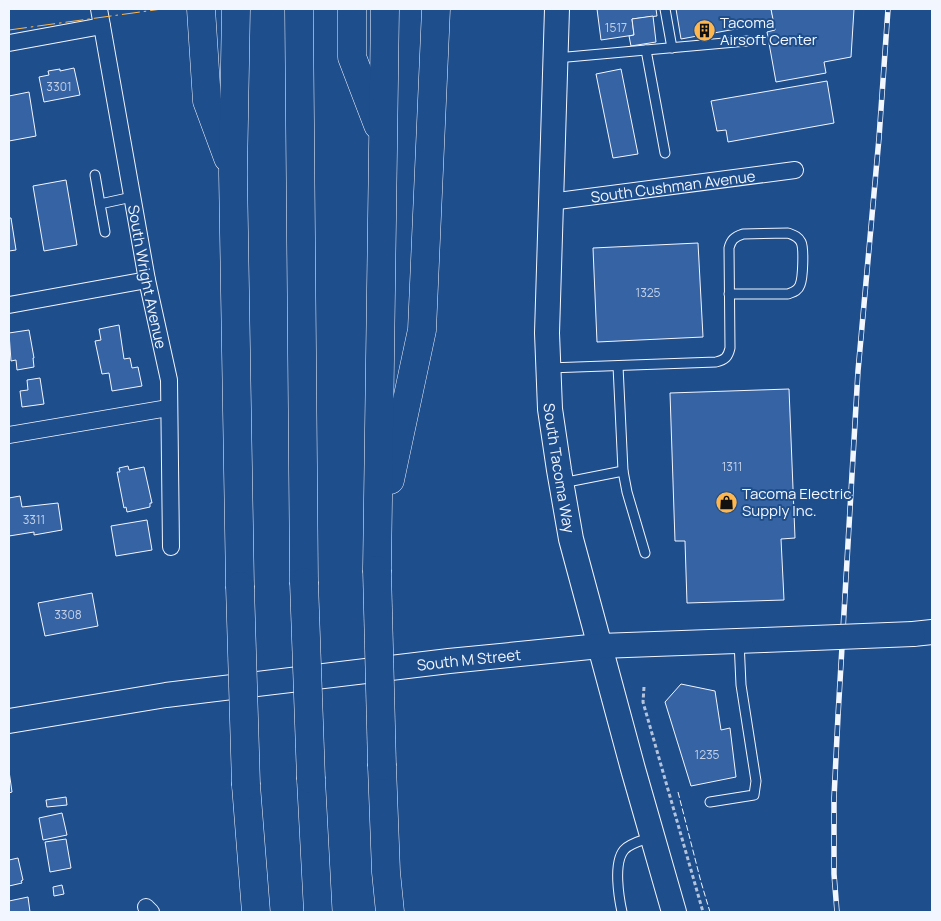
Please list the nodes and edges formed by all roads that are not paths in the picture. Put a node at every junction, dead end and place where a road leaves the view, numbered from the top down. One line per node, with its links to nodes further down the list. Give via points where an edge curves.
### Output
1 (99, 9): 10 (street, South Wright Avenue)
2 (201, 9): 19 (highway, via 207,101)
3 (236, 9): 19 (highway)
4 (352, 9): 16 (highway, via 352,57)
5 (385, 9): 16 (highway)
6 (436, 9): 34 (highway, via 422,330)
7 (557, 9): 15 (main road, South Tacoma Way)
8 (665, 9): 13 (lane)
9 (301, 14): 44 (highway, bridge, via 304,582)
10 (102, 26): 12 (street); 21 (street, South Wright Avenue)
11 (747, 41): 13 (lane)
12 (9, 43)
13 (672, 48): 14 (lane)
14 (646, 50): 15 (lane); 17 (lane)
15 (556, 58): 22 (main road, South Tacoma Way)
16 (383, 138): 34 (highway)
17 (665, 153)
18 (795, 170): 22 (street, South Cushman Avenue)
19 (233, 173): 43 (highway, bridge, via 246,785)
20 (95, 175): 23 (lane)
21 (132, 197): 23 (lane); 25 (street, South Wright Avenue)
22 (550, 202): 29 (main road, South Tacoma Way)
23 (100, 204): 24 (lane)
24 (105, 232)
25 (147, 280): 27 (street); 30 (street, South Wright Avenue, via 169,380)
26 (730, 294): 26 (lane, via 729,248 736,236 788,234 800,241 802,280 794,292); 28 (lane, via 730,348 723,360)
27 (9, 305)
28 (618, 366): 29 (lane); 32 (lane)
29 (548, 368): 33 (main road, South Tacoma Way, via 550,410)
30 (168, 408): 31 (street); 35 (street, South Wright Avenue)
31 (9, 435)
32 (623, 471): 33 (lane); 36 (lane)
33 (561, 483): 39 (main road, South Tacoma Way, via 571,539)
34 (377, 540): 45 (highway, bridge, via 382,766)
35 (170, 548)
36 (645, 553)
37 (923, 633): 38 (main road, South M Street, bridge)
38 (739, 641): 39 (main road, South M Street); 41 (lane, via 741,685 756,781 754,795)
39 (600, 646): 40 (main road, South M Street, via 216,688); 42 (main road, South Tacoma Way)
40 (9, 722)
41 (710, 802)
42 (652, 837): 46 (lane, via 626,848 620,856 618,887); 47 (main road, South Tacoma Way)
43 (256, 912)
44 (318, 912)
45 (390, 912)
46 (622, 912)
47 (674, 912)

